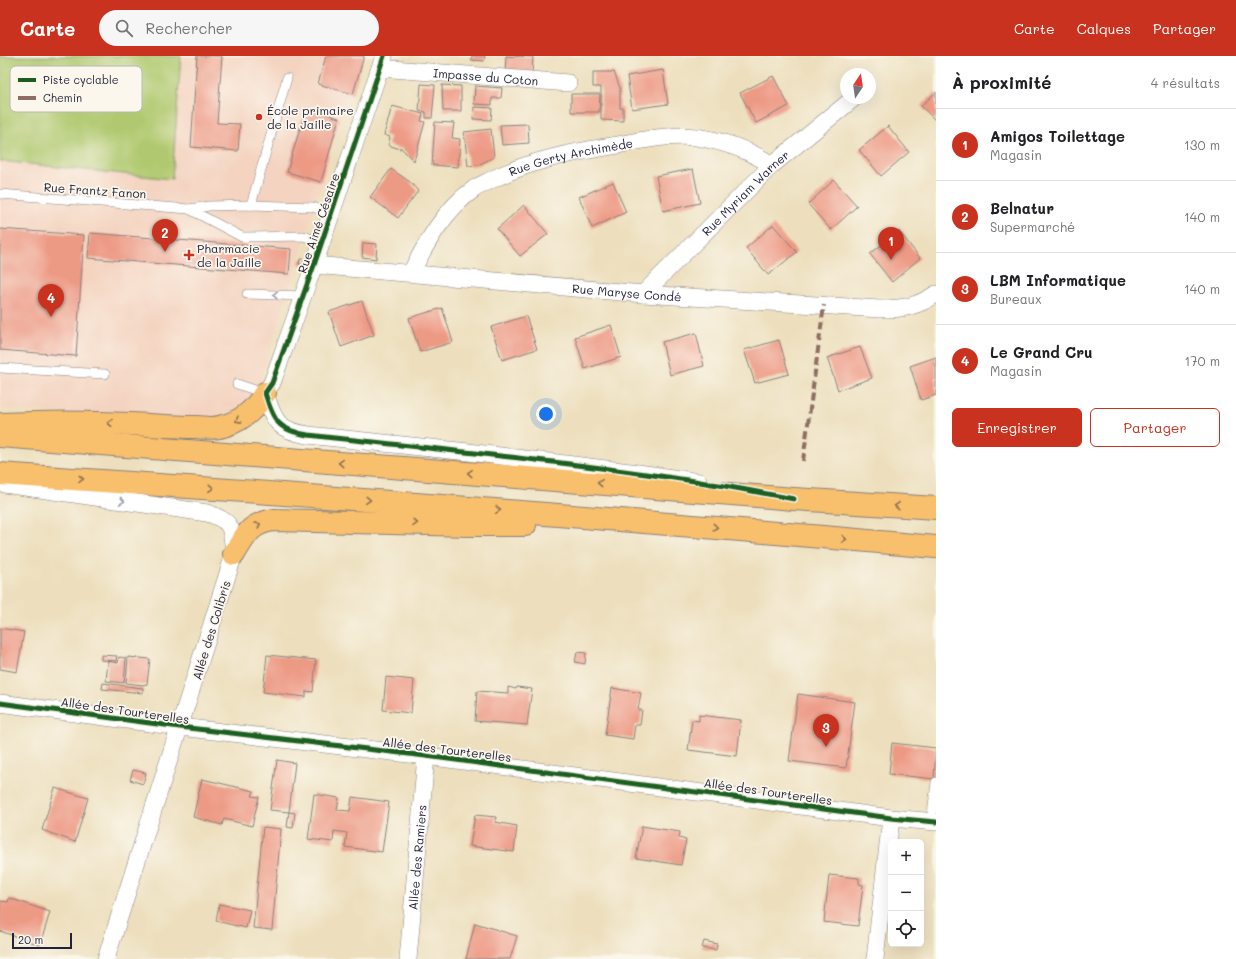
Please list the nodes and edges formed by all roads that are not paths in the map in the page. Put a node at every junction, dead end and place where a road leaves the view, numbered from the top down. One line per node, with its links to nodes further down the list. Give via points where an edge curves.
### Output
1 (382, 62): 3 (street, Impasse du Coton); 9 (street, Rue Aimé Césaire)
2 (287, 78): 7 (lane)
3 (568, 83)
4 (847, 104): 5 (street, Rue Myriam Warner)
5 (772, 165): 12 (street, Rue Gerty Archimède, via 738,147 695,137 663,137 561,155 507,172 474,188 442,222 424,247); 14 (street, Rue Myriam Warner)
6 (0, 194): 8 (lane, Rue Frantz Fanon)
7 (251, 205): 8 (lane, Rue Frantz Fanon); 9 (lane, Rue Frantz Fanon, via 313,207)
8 (189, 209): 10 (lane, Rue Frantz Fanon, via 242,237 303,236)
9 (332, 214): 10 (street, Rue Aimé Césaire)
10 (322, 242): 11 (street, Rue Aimé Césaire)
11 (314, 265): 12 (street, Rue Maryse Condé); 16 (street, Rue Aimé Césaire)
12 (411, 273): 14 (street, Rue Maryse Condé)
13 (247, 294): 16 (lane, one-way to 13)
14 (643, 294): 15 (street, Rue Maryse Condé, via 880,309 912,306 925,302)
15 (936, 294)
16 (303, 296): 20 (street, Rue Aimé Césaire, via 272,383)
17 (0, 368): 18 (lane)
18 (104, 374)
19 (237, 384): 20 (lane)
20 (265, 393): 21 (highway, one-way to 21, via 256,408 232,424 222,427 84,422); 25 (street, via 275,419 286,429 294,432 638,473)
21 (0, 424)
22 (0, 436): 25 (highway, one-way to 22)
23 (0, 474): 27 (highway, one-way to 27)
24 (0, 483): 29 (street, Allée des Colibris, one-way to 29, via 207,513 223,519 231,528)
25 (794, 498): 26 (highway, one-way to 25)
26 (936, 508)
27 (676, 524): 28 (highway, one-way to 28); 29 (highway, one-way to 27, via 251,529 260,523 274,520 469,525)
28 (936, 547)
29 (234, 554): 31 (street, Allée des Colibris)
30 (0, 703): 31 (street, Allée des Tourterelles)
31 (180, 727): 32 (street, Allée des Tourterelles); 36 (street, Allée des Colibris)
32 (426, 756): 34 (street, Allée des Tourterelles); 37 (street, Allée des Ramiers)
33 (936, 782): 35 (lane)
34 (891, 818): 35 (street, Allée des Tourterelles); 38 (street)
35 (933, 822)
36 (106, 959)
37 (408, 959)
38 (876, 959)

